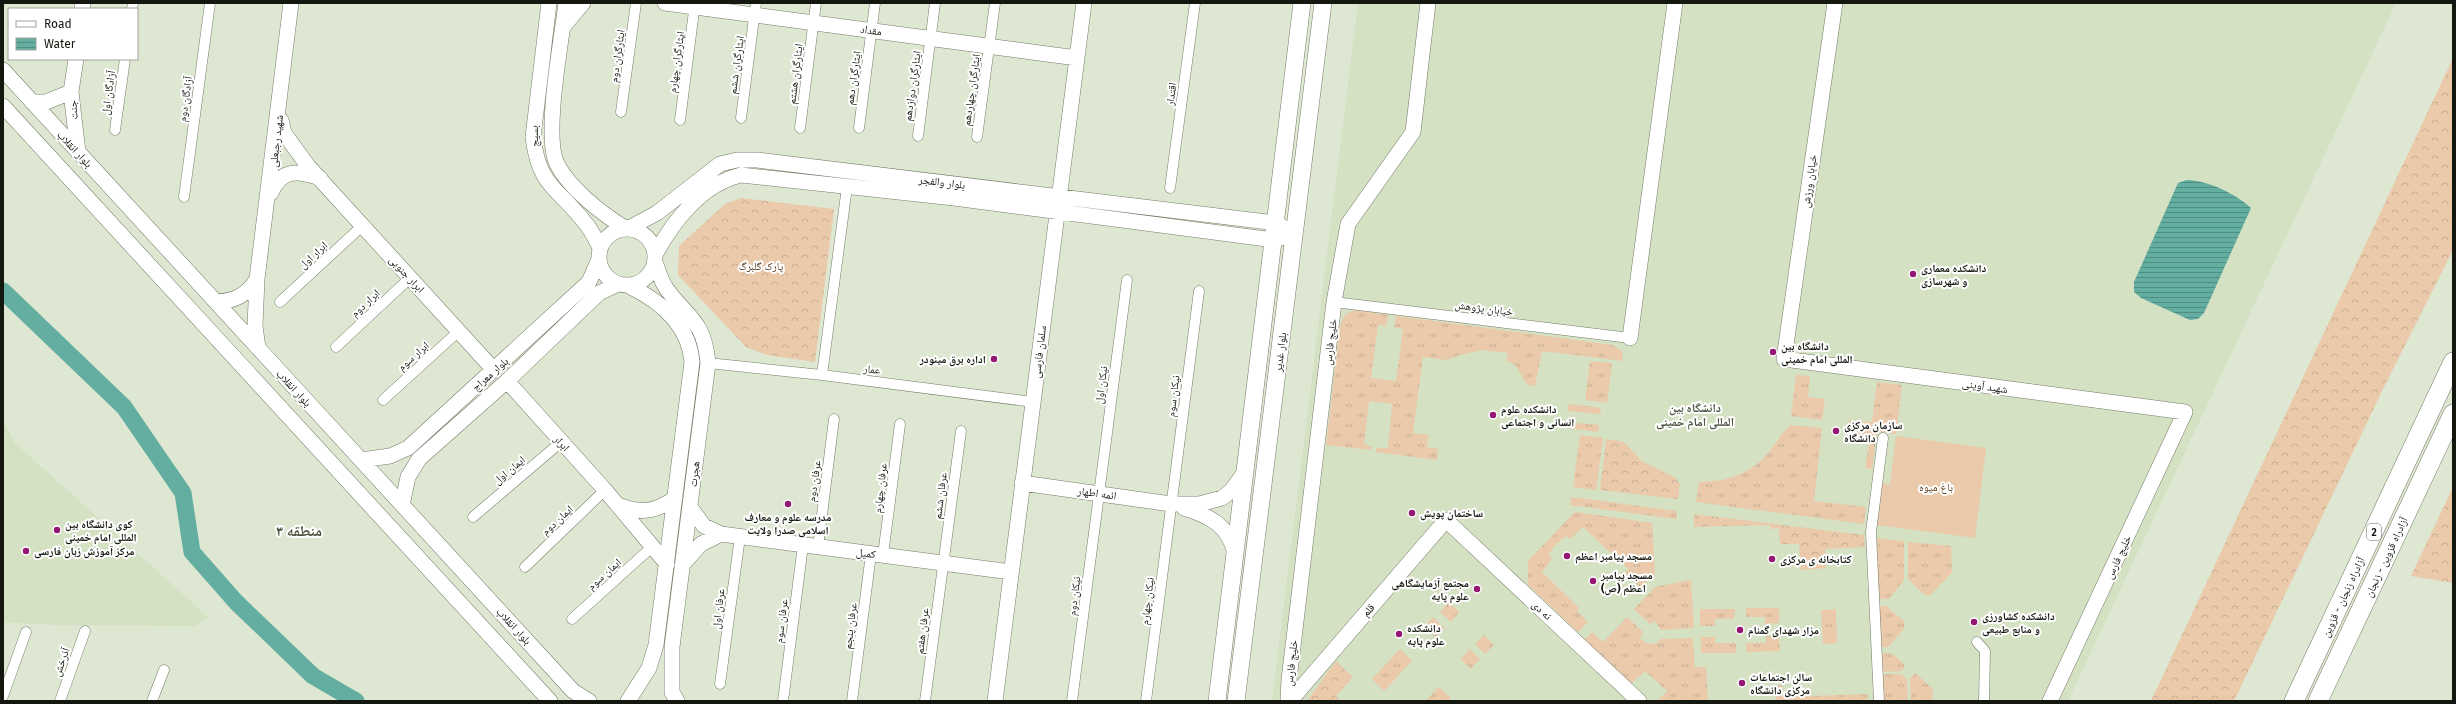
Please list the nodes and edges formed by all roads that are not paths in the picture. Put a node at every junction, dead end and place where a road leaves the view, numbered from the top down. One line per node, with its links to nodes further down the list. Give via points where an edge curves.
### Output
1 (210, 3): 47 (street, آزادگان دوم)
2 (291, 3): 33 (street, شهید رجبعلی)
3 (548, 3): 55 (street, بسیج, via 532,137 535,154 550,186 586,224)
4 (566, 3): 22 (street, بسیج)
5 (583, 3): 22 (street)
6 (636, 3): 34 (street, ایثارگران دوم)
7 (666, 3): 19 (street, مقداد)
8 (816, 3): 21 (street, ایثارگران هشتم)
9 (875, 3): 23 (street, ایثارگران دهم)
10 (935, 3): 24 (street, ایثارگران دوازدهم)
11 (995, 3): 25 (street, ایثارگران چهاردهم)
12 (1084, 3): 26 (street, سلمان فارسی)
13 (1194, 3): 45 (street, اقتدار)
14 (1302, 3): 50 (main road, بلوار غدیر)
15 (1323, 3): 53 (main road, بلوار غدیر)
16 (1428, 3): 64 (street, خلیج فارس, via 1413,132 1348,224)
17 (1676, 3): 66 (street)
18 (1835, 3): 69 (street, خیابان ورزش)
19 (695, 5): 20 (street, مقداد); 36 (street, ایثارگران چهارم)
20 (755, 9): 21 (street, مقداد); 35 (street, ایثارگران ششم)
21 (814, 23): 23 (street, مقداد); 37 (street, ایثارگران هشتم)
22 (563, 27): 52 (street, بسیج, via 552,122 552,150 564,175 599,212)
23 (872, 30): 24 (street, مقداد); 38 (street, ایثارگران دهم)
24 (931, 38): 25 (street, مقداد); 40 (street, ایثارگران دوازدهم)
25 (989, 46): 26 (street, مقداد); 41 (street, ایثارگران چهاردهم)
26 (1077, 58): 46 (street, سلمان فارسی)
27 (76, 60): 30 (street, جنت)
28 (125, 60): 39 (street, آزادگان اول)
29 (3, 70): 31 (street, بلوار انقلاب)
30 (71, 92): 31 (street, جنت, via 46,102); 42 (street, جنت)
31 (32, 102): 42 (street, بلوار انقلاب)
32 (3, 106): 119 (street)
33 (280, 111): 43 (street, ابرار جنوبی, via 284,133); 48 (street, شهید رجبعلی)
34 (621, 112)
35 (741, 118)
36 (680, 120)
37 (800, 128)
38 (859, 128)
39 (115, 130)
40 (918, 136)
41 (977, 137)
42 (78, 152): 62 (street, بلوار انقلاب)
43 (320, 178): 48 (street, via 304,172 288,174 276,180); 51 (street, ابرار جنوبی)
44 (847, 187): 49 (street, بلوار والفجر); 56 (street, بلوار والفجر, via 757,176 729,178 717,183 704,194 668,231); 74 (street)
45 (1170, 188)
46 (1060, 197): 49 (street, سلمان فارسی); 50 (street, بلوار والفجر); 52 (street, بلوار والفجر, via 757,160 737,160 720,164 657,213)
47 (184, 198)
48 (268, 200): 58 (street, شهید رجبعلی)
49 (1058, 212): 54 (street, بلوار والفجر); 77 (street, سلمان فارسی)
50 (1276, 223): 53 (street); 54 (main road, بلوار غدیر)
51 (362, 226): 57 (street, ابرار جنوبی); 63 (street, ابرار اول)
52 (627, 228): 55 (street, via 614,231 605,238); 56 (street, via 642,232 651,242)
53 (1294, 234): 54 (street); 130 (main road, بلوار غدیر)
54 (1274, 240): 88 (main road, بلوار غدیر)
55 (599, 253): 60 (street, via 601,270 608,278); 73 (street, بلوار معراج, via 589,282)
56 (655, 258): 60 (street, via 646,278); 72 (street, هجرت, via 665,287 694,318 702,332)
57 (411, 277): 65 (street, ابرار جنوبی); 67 (street, ابرار دوم)
58 (257, 279): 62 (street, via 252,288 240,297 226,302); 68 (street, شهید رجبعلی, via 255,326)
59 (1127, 280): 91 (street, نیکان اول)
60 (623, 285): 70 (street, هجرت, via 653,298 681,328 691,350); 75 (street, بلوار معراج, via 599,294)
61 (1199, 291): 93 (street, نیکان سوم)
62 (216, 302): 68 (street, بلوار انقلاب)
63 (280, 302)
64 (1334, 302): 66 (street, خیابان پژوهش); 131 (street, خلیج فارس, via 1289,680)
65 (460, 330): 73 (street, ابرار جنوبی); 76 (street, ابرار سوم)
66 (1630, 338)
67 (336, 346)
68 (258, 348): 87 (street, بلوار انقلاب)
69 (1784, 359): 78 (street, شهید آوینی)
70 (692, 362): 72 (street); 92 (street, هجرت)
71 (2453, 362): 136 (highway, آزادراه زنجان - قزوین / 2)
72 (708, 363): 74 (street, عمار); 96 (street, هجرت)
73 (494, 370): 85 (street, بلوار معراج)
74 (822, 375): 77 (street, عمار)
75 (507, 381): 84 (street, ابرار); 86 (street, بلوار معراج)
76 (383, 400)
77 (1033, 402): 89 (street, سلمان فارسی)
78 (2185, 412): 135 (street, خلیج فارس)
79 (2453, 414): 137 (highway, آزادراه قزوین - زنجان / 2)
80 (834, 419): 102 (street, عرفان دوم)
81 (900, 424): 104 (street, عرفان چهارم)
82 (961, 431): 105 (street, عرفان ششم)
83 (1883, 438): 133 (street, via 1871,532)
84 (561, 442): 90 (street, ابرار); 97 (street, ایمان اول)
85 (408, 448): 86 (street, via 411,456); 87 (street, بلوار معراج, via 390,456)
86 (418, 459): 94 (street, بلوار معراج, via 408,477)
87 (361, 460): 94 (street, بلوار انقلاب)
88 (1245, 472): 93 (street, ائمه اطهار, via 1231,491 1222,498 1199,504); 103 (main road, بلوار غدیر)
89 (1022, 483): 91 (street, ائمه اطهار); 109 (street, سلمان فارسی)
90 (605, 490): 95 (street, ابرار); 108 (street, ایمان دوم)
91 (1099, 494): 93 (street, ائمه اطهار); 127 (street, نیکان دوم)
92 (674, 498): 95 (street, via 662,507 647,512 631,511); 106 (street, هجرت)
93 (1171, 504): 103 (street, ائمه اطهار, via 1210,517 1219,524 1232,542); 128 (street, نیکان چهارم)
94 (402, 505): 120 (street, بلوار انقلاب, via 573,691)
95 (617, 505): 101 (street, ابرار)
96 (690, 507): 99 (street, کمیل, via 704,526); 107 (street, هجرت)
97 (473, 517)
98 (1446, 520): 131 (street, قلم); 132 (street, نه دی)
99 (721, 534): 100 (street, کمیل); 107 (street, via 701,544)
100 (740, 537): 102 (street, کمیل); 115 (street, عرفان اول)
101 (653, 546): 106 (street, ابرار); 110 (street, ایمان سوم)
102 (810, 546): 104 (street, کمیل); 123 (street, عرفان سوم)
103 (1235, 553): 129 (main road, بلوار غدیر)
104 (877, 555): 105 (street, کمیل); 124 (street, عرفان پنجم)
105 (943, 563): 109 (street, کمیل); 125 (street, عرفان هفتم)
106 (667, 564): 121 (street, هجرت, via 656,645 649,668)
107 (682, 564): 122 (street, هجرت, via 671,672 672,692)
108 (525, 567)
109 (1011, 572): 126 (street, سلمان فارسی)
110 (572, 619)
111 (85, 631): 117 (street, آذرخش)
112 (26, 632): 116 (street)
113 (1977, 642): 134 (street, via 1985,651)
114 (164, 670): 118 (street)
115 (720, 684)
116 (3, 696)
117 (60, 701)
118 (152, 701)
119 (550, 701)
120 (589, 701)
121 (628, 701)
122 (677, 701)
123 (783, 701)
124 (852, 701)
125 (925, 701)
126 (995, 701)
127 (1072, 701)
128 (1146, 701)
129 (1217, 701)
130 (1236, 701)
131 (1289, 701)
132 (1638, 701)
133 (1879, 701)
134 (1984, 701)
135 (2050, 701)
136 (2294, 701)
137 (2318, 701)

